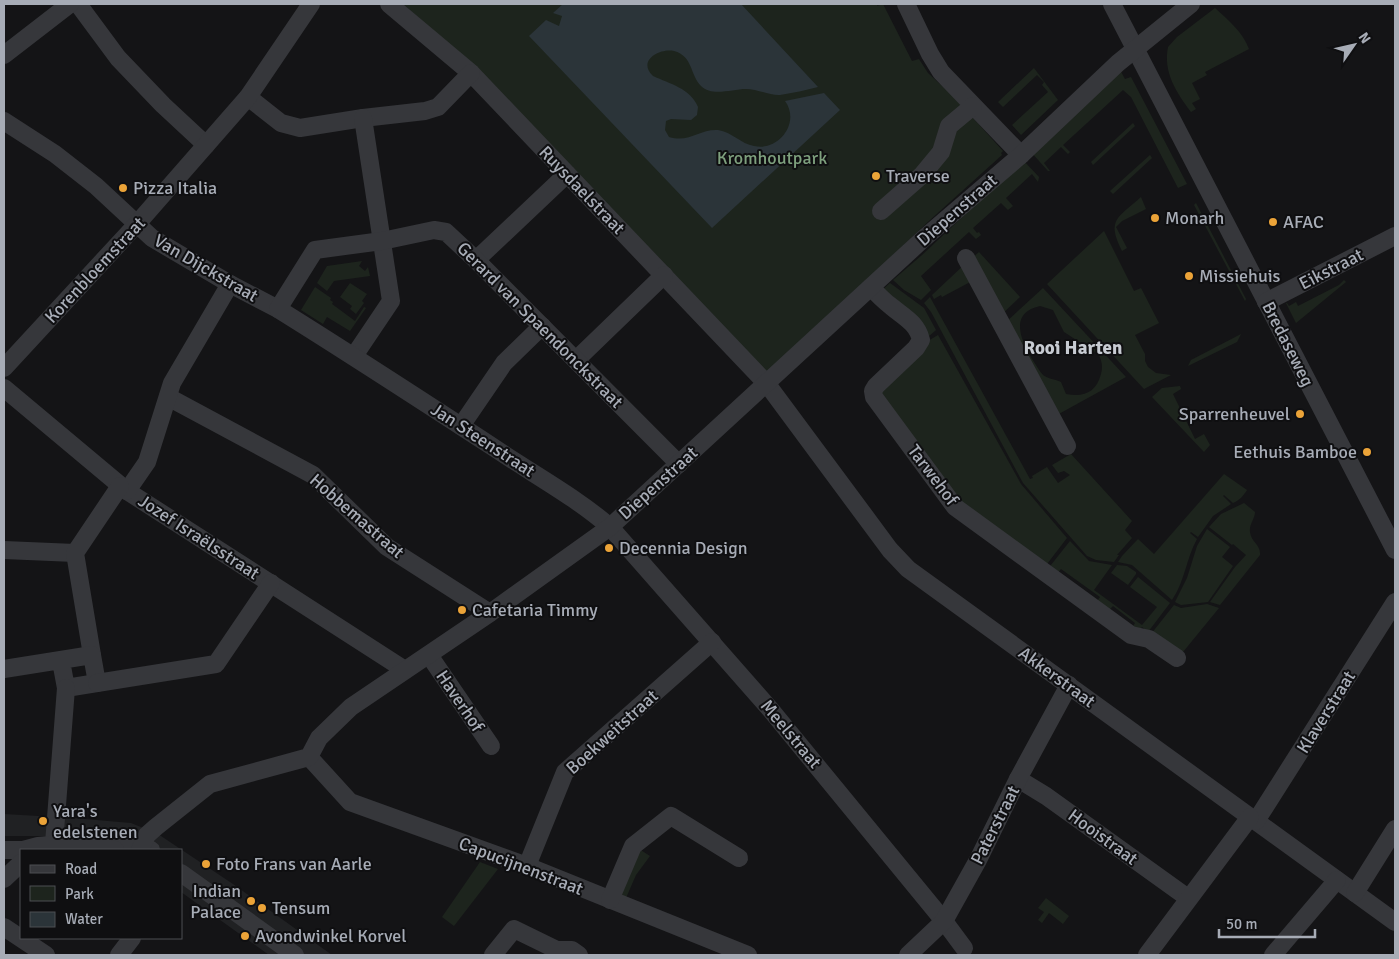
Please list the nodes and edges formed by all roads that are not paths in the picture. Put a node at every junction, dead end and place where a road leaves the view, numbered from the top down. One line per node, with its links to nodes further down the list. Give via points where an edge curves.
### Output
1 (70, 4): 9 (street)
2 (78, 4): 15 (street, via 118,58)
3 (311, 4): 11 (street, Korenbloemstraat)
4 (389, 4): 10 (street, Ruysdaelstraat)
5 (906, 4): 12 (street, via 941,72)
6 (1112, 4): 8 (street, Bredaseweg)
7 (1191, 4): 8 (street, Diepenstraat)
8 (1135, 48): 16 (street, Diepenstraat); 27 (street, Bredaseweg)
9 (4, 55)
10 (471, 73): 13 (street, via 438,107); 17 (street, Ruysdaelstraat)
11 (248, 97): 13 (street, via 281,122 300,128); 15 (street, Korenbloemstraat)
12 (973, 106): 16 (street); 18 (street, via 949,126 941,152 922,175)
13 (364, 118): 21 (street)
14 (4, 121): 19 (street, Van Dijckstraat, via 69,164)
15 (206, 145): 19 (street, Korenbloemstraat)
16 (1022, 155): 26 (street, Diepenstraat)
17 (567, 174): 23 (street); 24 (street, Ruysdaelstraat)
18 (881, 211)
19 (136, 225): 25 (street, Van Dijckstraat, via 152,238); 32 (street, Korenbloemstraat)
20 (1395, 236): 27 (street, Eikstraat)
21 (382, 241): 23 (street, Gerard van Spaendonckstraat, via 434,230 446,232); 28 (street, via 315,250); 30 (street, via 391,301)
22 (966, 258): 37 (street)
23 (476, 260): 29 (street, Gerard van Spaendonckstraat)
24 (664, 274): 31 (street); 33 (street, Ruysdaelstraat)
25 (230, 284): 28 (street, Van Dijckstraat); 35 (street, via 172,383)
26 (871, 287): 33 (street, Diepenstraat); 50 (street, Tarwehof, via 891,307 907,317 921,340 876,386 874,397 955,507 1131,635 1149,639)
27 (1266, 302): 42 (street, Bredaseweg)
28 (278, 309): 30 (street, Van Dijckstraat)
29 (542, 326): 31 (street, Gerard van Spaendonckstraat); 36 (street, via 504,363)
30 (354, 356): 36 (street, Jan Steenstraat)
31 (576, 360): 38 (street, Gerard van Spaendonckstraat)
32 (4, 368)
33 (767, 384): 38 (street, Diepenstraat); 55 (street, Akkerstraat, via 890,550 908,569)
34 (4, 388): 39 (street, Jozef Israëlsstraat)
35 (168, 397): 39 (street, via 147,462); 46 (street, Hobbemastraat, via 314,475 387,547)
36 (461, 426): 40 (street, Jan Steenstraat)
37 (1067, 446)
38 (679, 464): 40 (street, Diepenstraat)
39 (123, 488): 43 (street); 44 (street, Jozef Israëlsstraat)
40 (610, 527): 46 (street, Diepenstraat); 47 (street, Meelstraat)
41 (4, 550): 43 (street)
42 (1395, 550)
43 (75, 553): 48 (street)
44 (270, 583): 53 (street, Jozef Israëlsstraat); 54 (street, via 216,664)
45 (1395, 602): 60 (street, Klaverstraat)
46 (490, 613): 49 (street, Diepenstraat)
47 (712, 642): 71 (street, Boekweitstraat, via 565,772); 79 (street, Meelstraat)
48 (92, 655): 51 (street); 54 (street)
49 (429, 655): 53 (street, Diepenstraat); 57 (street, Haverhof)
50 (1177, 658)
51 (61, 661): 52 (street); 56 (street)
52 (4, 669)
53 (405, 670): 58 (street, Diepenstraat, via 351,707 319,738)
54 (96, 683): 56 (street)
55 (1069, 685): 59 (street, Paterstraat); 60 (street, Akkerstraat)
56 (66, 688): 64 (street)
57 (491, 746)
58 (309, 757): 65 (street, via 210,784 156,826 147,835); 71 (street, Capucijnenstraat, via 350,802)
59 (1018, 779): 77 (street, Hooistraat); 79 (street, Paterstraat)
60 (1253, 819): 75 (street, Akkerstraat); 77 (street, Klaverstraat)
61 (1395, 829): 76 (street)
62 (96, 846): 64 (street); 65 (street, via 121,840); 67 (street)
63 (4, 847): 68 (street); 72 (street, via 8,862)
64 (42, 847): 66 (street)
65 (144, 848)
66 (29, 849)
67 (110, 849)
68 (20, 850)
69 (740, 858): 78 (street, via 671,816 633,846)
70 (20, 864): 74 (street)
71 (527, 866): 78 (street, Capucijnenstraat)
72 (4, 868)
73 (182, 874): 89 (street)
74 (4, 878)
75 (1337, 880): 76 (street, Akkerstraat); 95 (street)
76 (1355, 893): 80 (street, Akkerstraat)
77 (1188, 898): 94 (street, Klaverstraat)
78 (610, 900): 92 (street, Capucijnenstraat)
79 (944, 921): 85 (street, Meelstraat); 93 (street, Paterstraat)
80 (1395, 922)
81 (4, 927): 82 (street)
82 (20, 938)
83 (22, 939): 87 (street)
84 (131, 939): 88 (street)
85 (964, 948)
86 (558, 952): 90 (street, via 514,929); 91 (street, via 572,950)
87 (46, 955)
88 (119, 955)
89 (295, 955)
90 (494, 955)
91 (579, 955)
92 (748, 955)
93 (908, 955)
94 (1146, 955)
95 (1273, 955)

